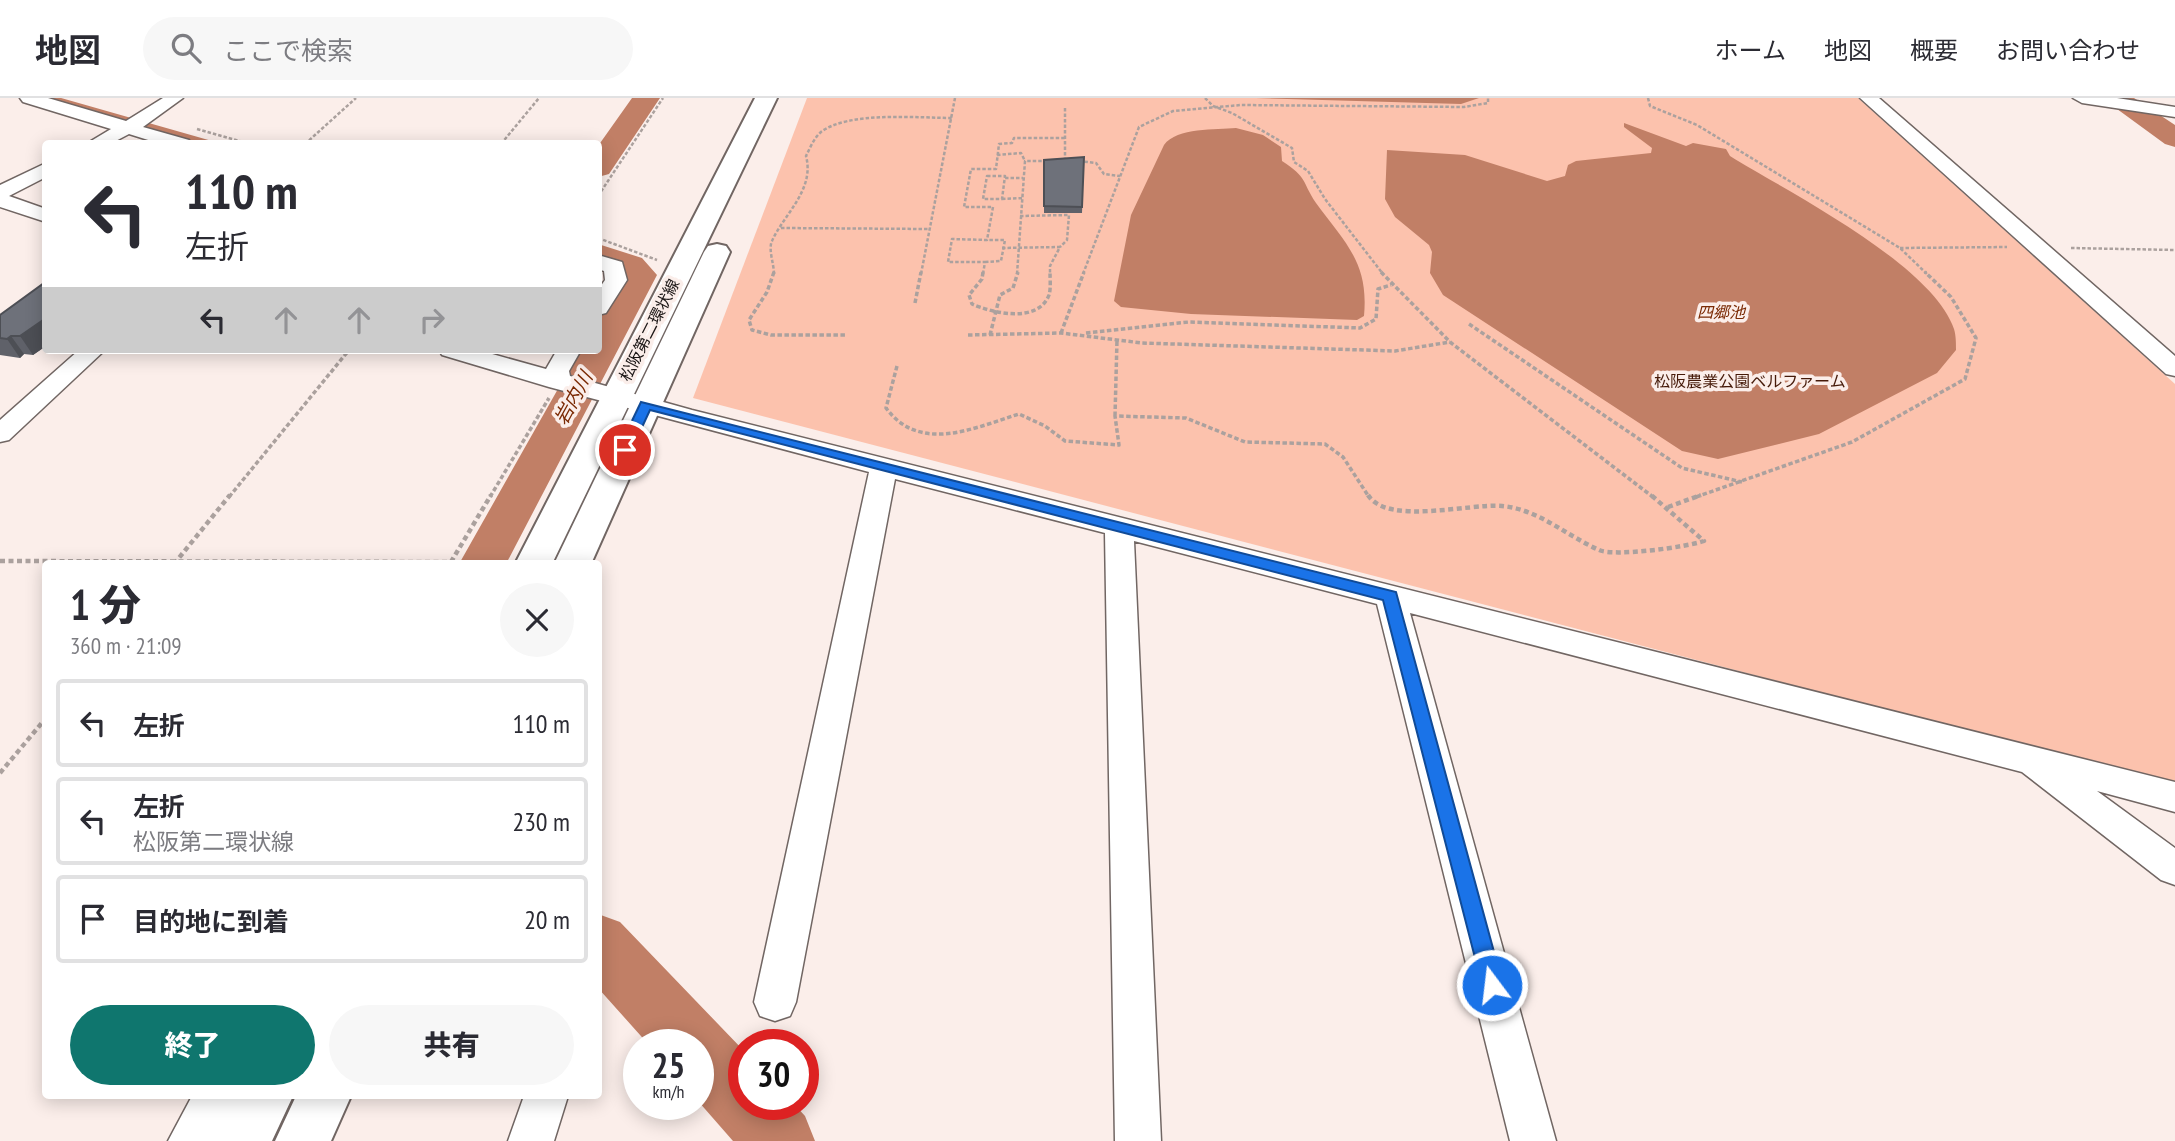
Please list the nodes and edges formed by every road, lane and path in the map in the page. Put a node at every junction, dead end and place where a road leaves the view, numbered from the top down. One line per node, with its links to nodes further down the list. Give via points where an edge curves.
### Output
1 (29, 98): 19 (street)
2 (174, 98): 19 (street)
3 (356, 98): 24 (path)
4 (539, 98): 25 (path)
5 (663, 98): 35 (path)
6 (766, 98): 55 (main road, 松阪第二環状線)
7 (788, 98): 76 (main road, 松阪第二環状線)
8 (955, 98): 18 (path)
9 (1205, 98): 15 (path)
10 (1488, 98): 15 (path, via 1488,103 1464,107)
11 (1647, 98): 51 (path, via 1650,106 1697,125)
12 (1870, 98): 48 (street)
13 (2082, 98): 14 (street)
14 (2130, 104): 17 (street); 20 (street)
15 (1213, 106): 32 (path, via 1171,112 1139,127); 56 (path, via 1292,148 1294,162 1308,172)
16 (1065, 108): 21 (path)
17 (2175, 112)
18 (953, 118): 42 (path, via 856,121 820,132 806,156 808,178); 43 (path)
19 (133, 124): 22 (street); 23 (street)
20 (2175, 130)
21 (1065, 138): 26 (path, via 1014,138 1012,143 999,144); 32 (path, via 1065,161 1096,163 1104,174)
22 (103, 140)
23 (172, 140)
24 (309, 140)
25 (504, 140)
26 (998, 155): 27 (path, via 1021,153); 29 (path)
27 (1025, 161): 28 (path); 34 (path)
28 (1052, 161)
29 (996, 169): 31 (path); 45 (path, via 971,169 964,207 993,207)
30 (42, 171): 36 (street)
31 (996, 176): 33 (path); 38 (path, via 987,176 983,199)
32 (1120, 176): 61 (path)
33 (1005, 178): 34 (path); 38 (path)
34 (1023, 178): 37 (path)
35 (602, 191)
36 (0, 193)
37 (1022, 198): 38 (path); 41 (path)
38 (1002, 199)
39 (0, 200): 40 (street)
40 (42, 215)
41 (1020, 216): 46 (path, via 1069,215 1067,240); 50 (path)
42 (781, 228): 43 (path); 63 (path, via 770,244 777,269 750,320 752,330 771,335)
43 (929, 229): 58 (path)
44 (602, 240): 55 (path)
45 (987, 240): 49 (path, via 1005,240); 54 (path, via 952,239 948,262)
46 (1060, 247): 50 (path); 59 (path, via 1050,266 1049,295 1044,303 1018,315)
47 (2012, 247): 51 (path)
48 (2038, 247): 52 (path); 73 (street)
49 (1002, 248): 50 (path); 54 (path, via 1001,261)
50 (1019, 248): 59 (path, via 1017,280 1000,295)
51 (1900, 248): 80 (path, via 1951,297 1976,338 1965,379 1852,442)
52 (2175, 250)
53 (602, 262): 57 (street, via 614,267 617,280)
54 (985, 262): 59 (path, via 982,279 969,295 972,304)
55 (682, 265): 75 (main road, 松阪第二環状線)
56 (1391, 285): 62 (path, via 1378,289 1376,319 1360,328 1189,322); 67 (path)
57 (602, 302)
58 (915, 303)
59 (994, 312): 65 (path)
60 (1469, 324): 80 (path, via 1682,468)
61 (1061, 333): 62 (path); 65 (path)
62 (1078, 334): 66 (path)
63 (847, 335)
64 (968, 335): 65 (path)
65 (990, 335)
66 (1117, 340): 67 (path, via 1395,351); 77 (path)
67 (1450, 342): 81 (path)
68 (89, 354): 78 (street)
69 (346, 354): 83 (path)
70 (464, 354): 74 (street)
71 (567, 354): 74 (street, via 557,371)
72 (897, 366): 77 (path, via 886,408 899,425 934,435 1019,414 1065,442 1119,445)
73 (2175, 369)
74 (559, 383): 75 (street); 84 (path)
75 (606, 395): 76 (street); 85 (main road, 松阪第二環状線)
76 (646, 405): 79 (street); 86 (main road, 松阪第二環状線)
77 (1115, 416): 81 (path, via 1185,418 1245,442 1325,444 1343,457 1372,502 1387,508 1418,511 1502,506 1533,514 1602,552 1685,548 1703,541)
78 (0, 434)
79 (884, 467): 82 (street); 95 (street)
80 (1742, 482): 81 (path)
81 (1667, 508)
82 (1119, 526): 89 (street); 104 (street)
83 (177, 560)
84 (452, 560)
85 (535, 560)
86 (574, 560)
87 (0, 561): 88 (path)
88 (42, 561)
89 (1390, 596): 91 (street); 105 (street)
90 (42, 723): 92 (path)
91 (2022, 756): 93 (street); 94 (street)
92 (0, 773)
93 (2175, 797)
94 (2175, 869)
95 (775, 1002)
96 (214, 1099): 100 (street)
97 (264, 1099): 101 (main road)
98 (323, 1099): 102 (main road)
99 (545, 1099): 103 (street)
100 (191, 1141)
101 (243, 1141)
102 (303, 1141)
103 (531, 1141)
104 (1138, 1141)
105 (1533, 1141)

